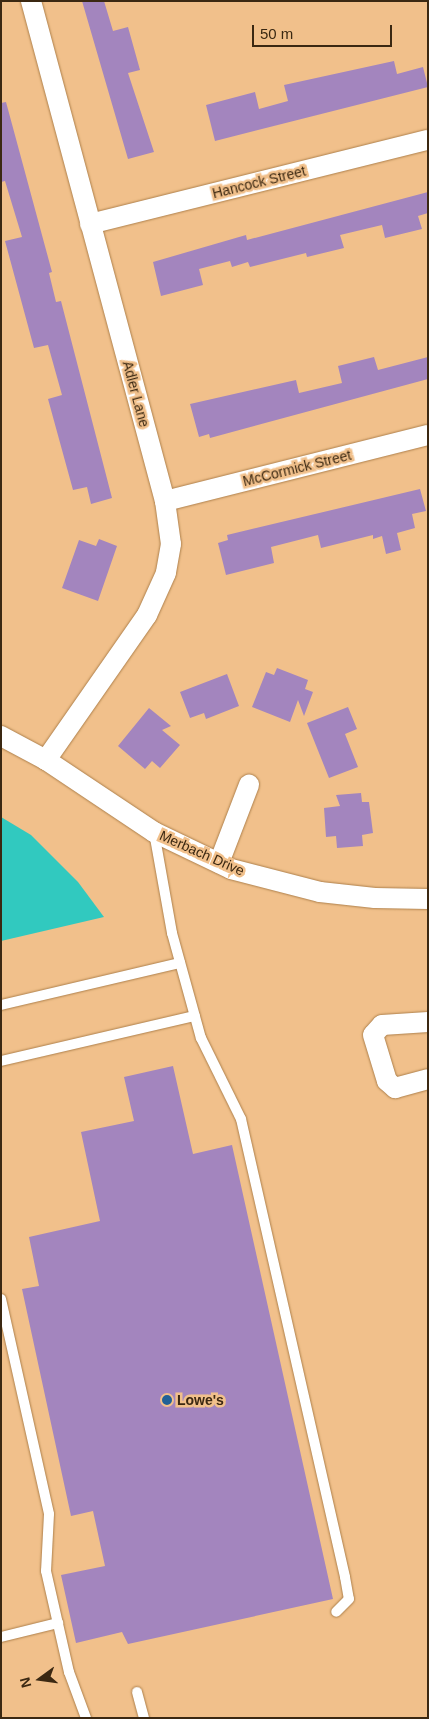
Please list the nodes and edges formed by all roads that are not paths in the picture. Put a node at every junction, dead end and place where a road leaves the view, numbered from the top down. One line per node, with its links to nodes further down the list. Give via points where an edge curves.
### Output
1 (30, 1): 3 (street, Adler Lane)
2 (428, 140): 3 (street, Hancock Street)
3 (90, 224): 5 (street, Adler Lane)
4 (428, 434): 5 (street, McCormick Street)
5 (165, 501): 7 (street, Adler Lane, via 171,544 166,573 151,607)
6 (1, 736): 7 (street, Merbach Drive)
7 (46, 760): 9 (street, Merbach Drive)
8 (249, 785): 10 (street)
9 (154, 832): 10 (street, Merbach Drive); 12 (lane)
10 (219, 863): 11 (street, Merbach Drive, via 320,892)
11 (428, 899)
12 (180, 963): 13 (lane); 14 (lane)
13 (1, 1005)
14 (195, 1016): 16 (lane); 19 (lane, via 201,1038 241,1119 345,1577 349,1599)
15 (428, 1022): 17 (street, via 382,1025 373,1035 387,1081 396,1088)
16 (1, 1061)
17 (428, 1079)
18 (1, 1299): 20 (lane, via 50,1514 46,1571)
19 (336, 1612)
20 (58, 1623): 21 (lane); 23 (lane, via 69,1672)
21 (1, 1637)
22 (137, 1692): 24 (lane)
23 (86, 1718)
24 (144, 1718)

